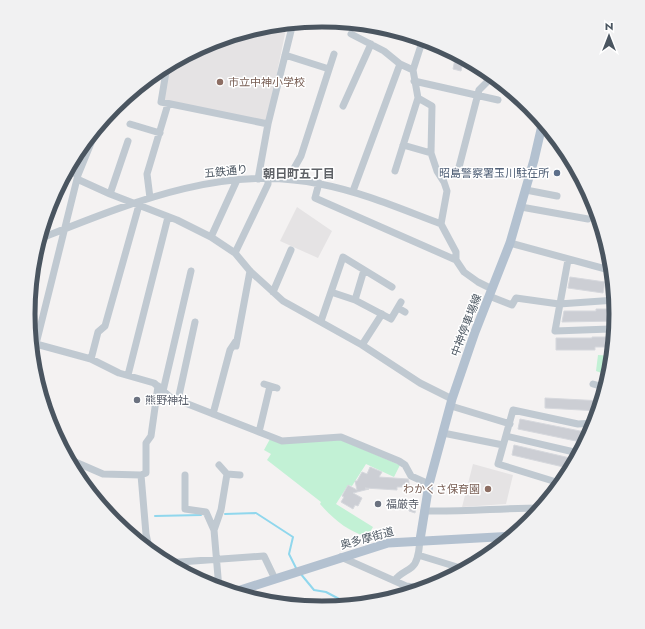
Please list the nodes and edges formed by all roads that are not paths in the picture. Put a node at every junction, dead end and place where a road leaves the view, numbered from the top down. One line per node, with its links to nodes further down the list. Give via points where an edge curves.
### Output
1 (292, 29): 6 (street)
2 (351, 34): 3 (street)
3 (371, 44): 7 (street); 17 (street)
4 (421, 44): 9 (street)
5 (334, 54): 8 (street)
6 (285, 55): 8 (street); 19 (street)
7 (400, 64): 9 (street); 36 (street)
8 (329, 69): 32 (street, via 301,156)
9 (413, 70): 12 (street)
10 (165, 74): 16 (street, via 161,102)
11 (489, 80): 13 (street, via 479,90)
12 (414, 81): 13 (street); 14 (street)
13 (478, 96): 15 (street); 27 (street)
14 (418, 98): 24 (street); 25 (street, via 432,106)
15 (498, 100)
16 (168, 104): 19 (street); 21 (street)
17 (343, 106)
18 (130, 124): 21 (street)
19 (268, 124): 30 (street)
20 (541, 128): 35 (main road, 中神停車場線)
21 (160, 133): 39 (street, via 147,174)
22 (128, 141): 37 (street)
23 (90, 145): 29 (street)
24 (403, 145): 25 (street); 26 (street)
25 (431, 153): 44 (street, via 447,190)
26 (395, 171)
27 (458, 171)
28 (73, 174): 29 (street)
29 (77, 177): 37 (street); 45 (street)
30 (258, 179): 31 (street, 五鉄通り); 33 (street, 五鉄通り)
31 (268, 179): 32 (street, 五鉄通り); 50 (street, via 268,184)
32 (288, 179): 34 (street, 五鉄通り)
33 (237, 180): 39 (street, 五鉄通り, via 202,184); 47 (street)
34 (319, 183): 36 (street, 五鉄通り); 51 (street, via 314,198)
35 (526, 190): 38 (street); 41 (main road, 中神停車場線)
36 (352, 191): 44 (street, 五鉄通り)
37 (110, 194): 40 (street)
38 (557, 196)
39 (150, 198): 40 (street, 五鉄通り)
40 (137, 204): 42 (street); 45 (street, 五鉄通り); 72 (street, via 105,326 98,332)
41 (521, 207): 43 (street); 48 (main road, 中神停車場線)
42 (168, 216): 47 (street); 73 (street)
43 (588, 219)
44 (441, 224): 51 (street, via 456,252)
45 (63, 230): 46 (street, 五鉄通り); 69 (street)
46 (46, 236)
47 (211, 237): 50 (street)
48 (510, 243): 52 (street); 60 (main road, 中神停車場線)
49 (290, 250): 58 (street)
50 (235, 252): 55 (street)
51 (456, 260): 60 (street, via 464,272)
52 (568, 260): 53 (street); 63 (street)
53 (606, 269)
54 (364, 270): 57 (street); 59 (street, via 343,257); 61 (street)
55 (250, 271): 58 (street); 80 (street, via 236,344 230,350)
56 (191, 272): 77 (street)
57 (392, 287)
58 (273, 292): 66 (street)
59 (331, 292): 61 (street); 66 (street)
60 (491, 292): 63 (street, via 512,305 516,298); 79 (main road, 中神停車場線, via 472,339)
61 (355, 300): 65 (street)
62 (609, 300): 63 (street)
63 (559, 304): 68 (street, via 555,330)
64 (405, 312): 65 (street, via 399,305 392,319)
65 (382, 314): 70 (street)
66 (321, 321): 70 (street)
67 (195, 322): 78 (street)
68 (610, 329)
69 (36, 337)
70 (362, 344): 79 (street)
71 (37, 347): 72 (street)
72 (91, 359): 73 (street)
73 (128, 375): 77 (street, via 154,383)
74 (593, 384): 76 (street)
75 (270, 386): 83 (street)
76 (601, 386)
77 (160, 388): 78 (street); 92 (street, via 150,436 146,443 146,473)
78 (178, 400): 80 (street)
79 (452, 403): 82 (street); 84 (main road, 中神停車場線)
80 (213, 414): 83 (street)
81 (589, 423): 82 (street, via 578,424 514,410)
82 (510, 424): 85 (street)
83 (259, 432): 94 (street, via 282,441 341,437 399,461 405,465 411,476)
84 (443, 434): 86 (street); 94 (main road, 中神停車場線)
85 (506, 436): 86 (street); 87 (street)
86 (504, 446): 95 (street, via 498,464 553,481)
87 (574, 452)
88 (76, 462): 92 (street, via 103,474)
89 (219, 465): 91 (street)
90 (185, 474): 98 (street, via 185,509 206,512)
91 (227, 474): 93 (street); 98 (street, via 221,510)
92 (141, 475): 101 (street)
93 (240, 475)
94 (429, 484): 97 (main road, 中神停車場線)
95 (555, 484)
96 (535, 508): 97 (street)
97 (424, 511): 100 (main road, 中神停車場線)
98 (214, 530): 104 (street)
99 (506, 536): 100 (main road, 奥多摩街道)
100 (420, 540): 102 (street); 103 (main road, 奥多摩街道, via 388,542)
101 (148, 544)
102 (418, 555): 106 (street); 108 (street, via 412,567 399,574)
103 (341, 557): 107 (main road, 奥多摩街道); 108 (street)
104 (216, 560): 105 (street); 107 (street, via 264,556); 109 (street)
105 (178, 562)
106 (458, 567)
107 (276, 578): 112 (main road, 奥多摩街道)
108 (395, 580): 110 (street)
109 (218, 582)
110 (406, 586): 111 (street); 113 (street)
111 (415, 587)
112 (240, 590)
113 (405, 590)

